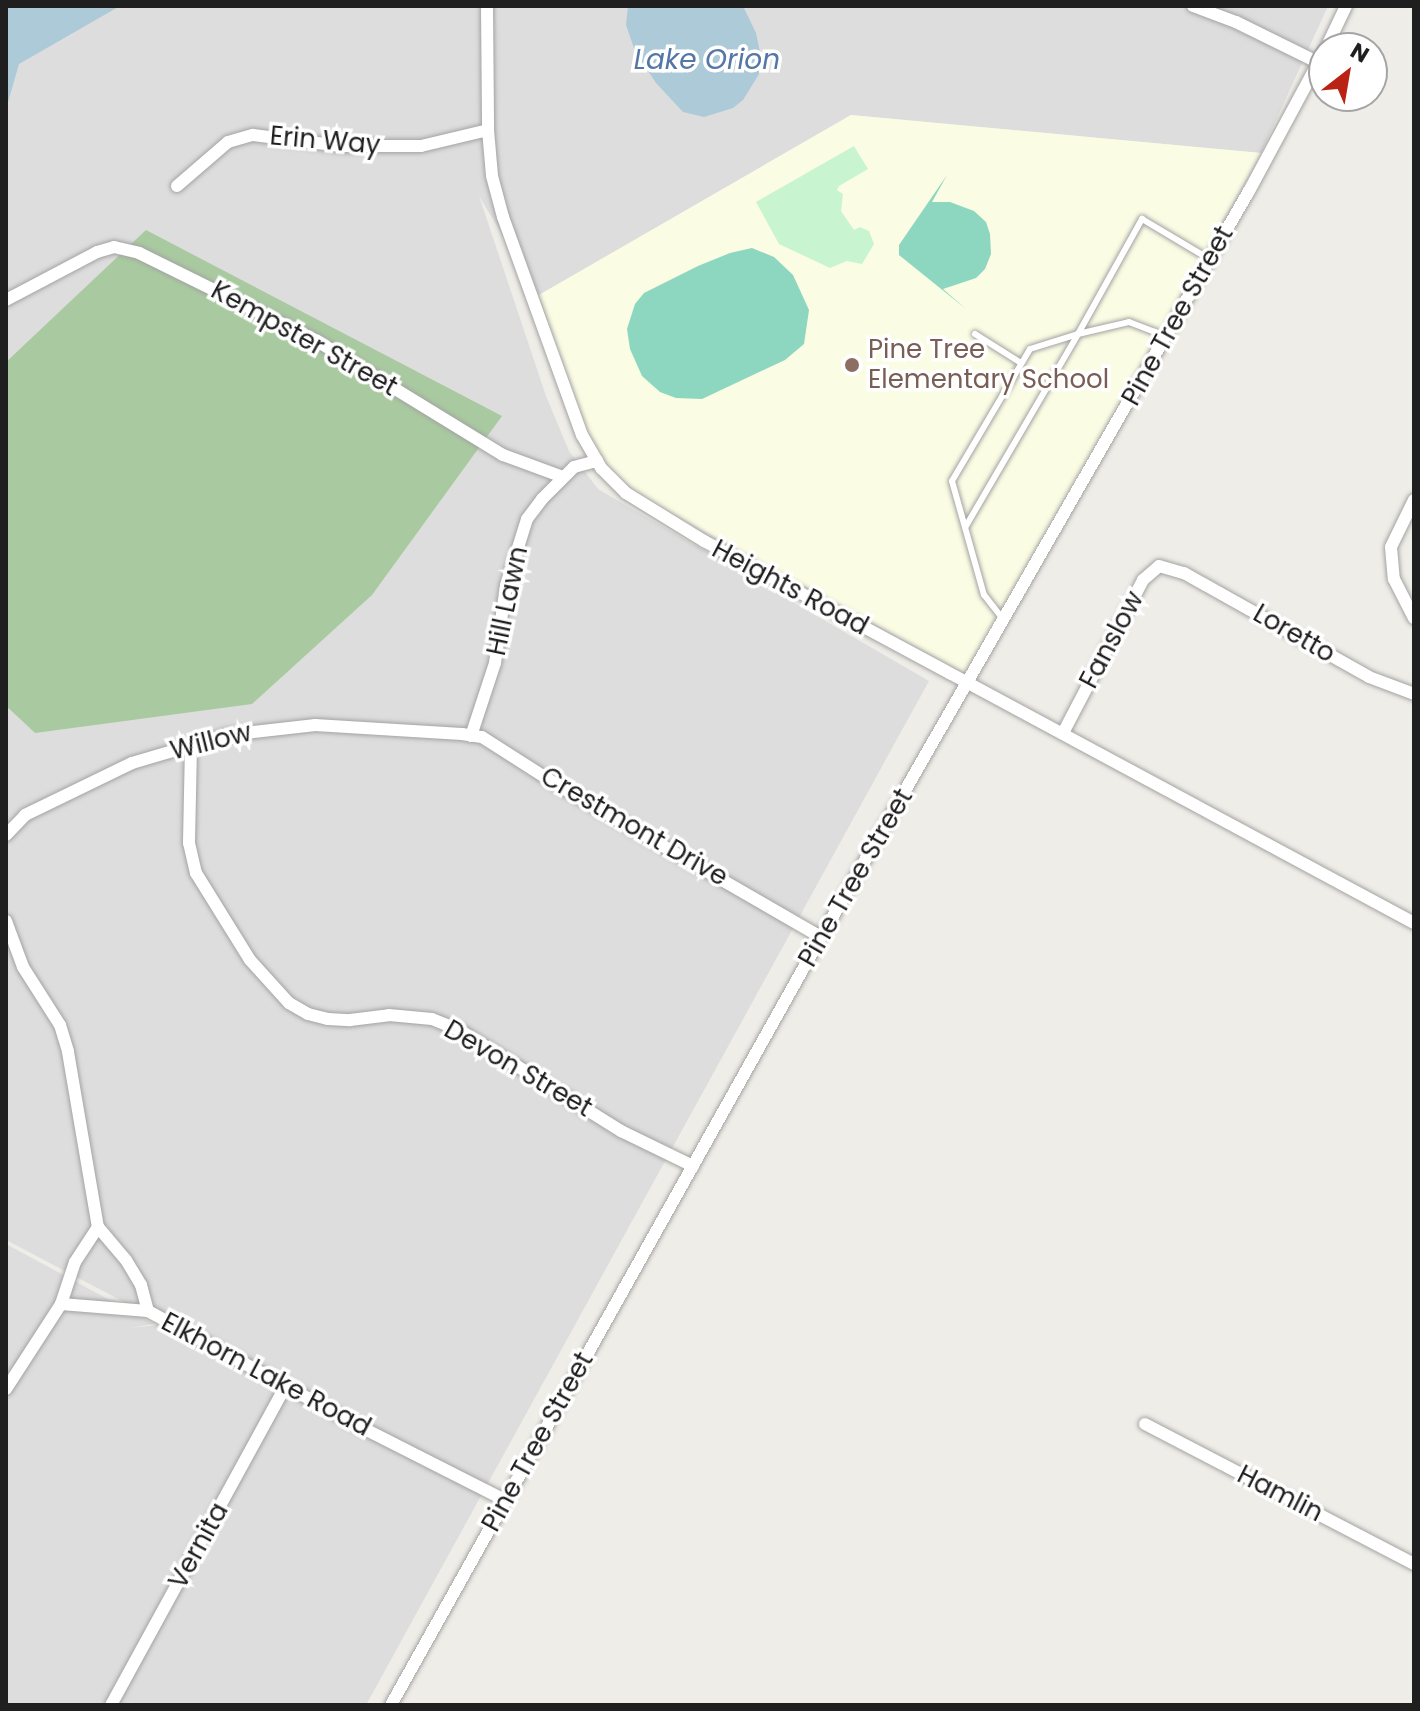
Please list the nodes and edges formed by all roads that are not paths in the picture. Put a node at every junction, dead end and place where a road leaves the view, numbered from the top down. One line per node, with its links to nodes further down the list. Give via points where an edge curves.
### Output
1 (487, 6): 7 (street, Heights Road)
2 (1193, 6): 5 (street)
3 (1346, 6): 4 (street, Pine Tree Street)
4 (1334, 32)
5 (1308, 49)
6 (1308, 82): 9 (street, Pine Tree Street)
7 (488, 130): 8 (street, Erin Way, via 421,146 341,146 253,135 228,142); 15 (street, Heights Road, via 493,177 515,256 564,392)
8 (177, 186)
9 (1209, 259): 12 (lane, via 1142,219); 13 (street, Pine Tree Street)
10 (6, 300): 16 (street, Kempster Street, via 97,252 114,247 139,253 317,341 503,455)
11 (975, 334): 14 (lane)
12 (1078, 334): 13 (lane, via 1129,322); 14 (lane, via 1030,349); 18 (lane)
13 (1165, 336): 21 (street, Pine Tree Street)
14 (1021, 363): 18 (lane, via 952,481)
15 (597, 461): 16 (street, via 574,467); 22 (street, Heights Road, via 650,511)
16 (563, 477): 26 (street, Hill Lawn, via 527,519 518,543 495,663)
17 (1414, 500): 20 (street, via 1391,547 1394,579)
18 (966, 526): 21 (lane, via 984,595)
19 (1176, 571): 23 (street, Loretto, via 1369,677); 24 (street, Fanslow, via 1159,566 1143,580)
20 (1414, 618)
21 (1003, 619): 22 (street, Pine Tree Street)
22 (967, 683): 24 (street, Heights Road); 34 (street, Pine Tree Street)
23 (1414, 694)
24 (1063, 733): 33 (street, Heights Road)
25 (441, 736): 26 (street, Crestmont Drive); 27 (street, Willow, via 308,725 227,735)
26 (471, 736): 34 (street, Crestmont Drive, via 482,737)
27 (191, 746): 29 (street, Willow, via 117,770); 35 (street, Devon Street, via 189,843 196,873 250,960 289,1003 328,1019 432,1019 461,1031 621,1131)
28 (6, 812): 29 (street)
29 (16, 824): 30 (street)
30 (6, 835)
31 (1414, 906): 33 (street)
32 (6, 921): 36 (street, via 23,967 60,1025)
33 (1410, 921)
34 (821, 937): 35 (street, Pine Tree Street)
35 (693, 1166): 42 (street, Pine Tree Street)
36 (98, 1227): 37 (street, via 75,1262); 38 (street, Elkhorn Lake Road, via 141,1285)
37 (61, 1304): 38 (street); 40 (street)
38 (148, 1311): 39 (street, Elkhorn Lake Road)
39 (286, 1386): 42 (street, Elkhorn Lake Road); 44 (street, Vernita)
40 (6, 1389)
41 (1145, 1424): 43 (street, Hamlin)
42 (505, 1500): 45 (street, Pine Tree Street)
43 (1414, 1564)
44 (111, 1705)
45 (391, 1705)

